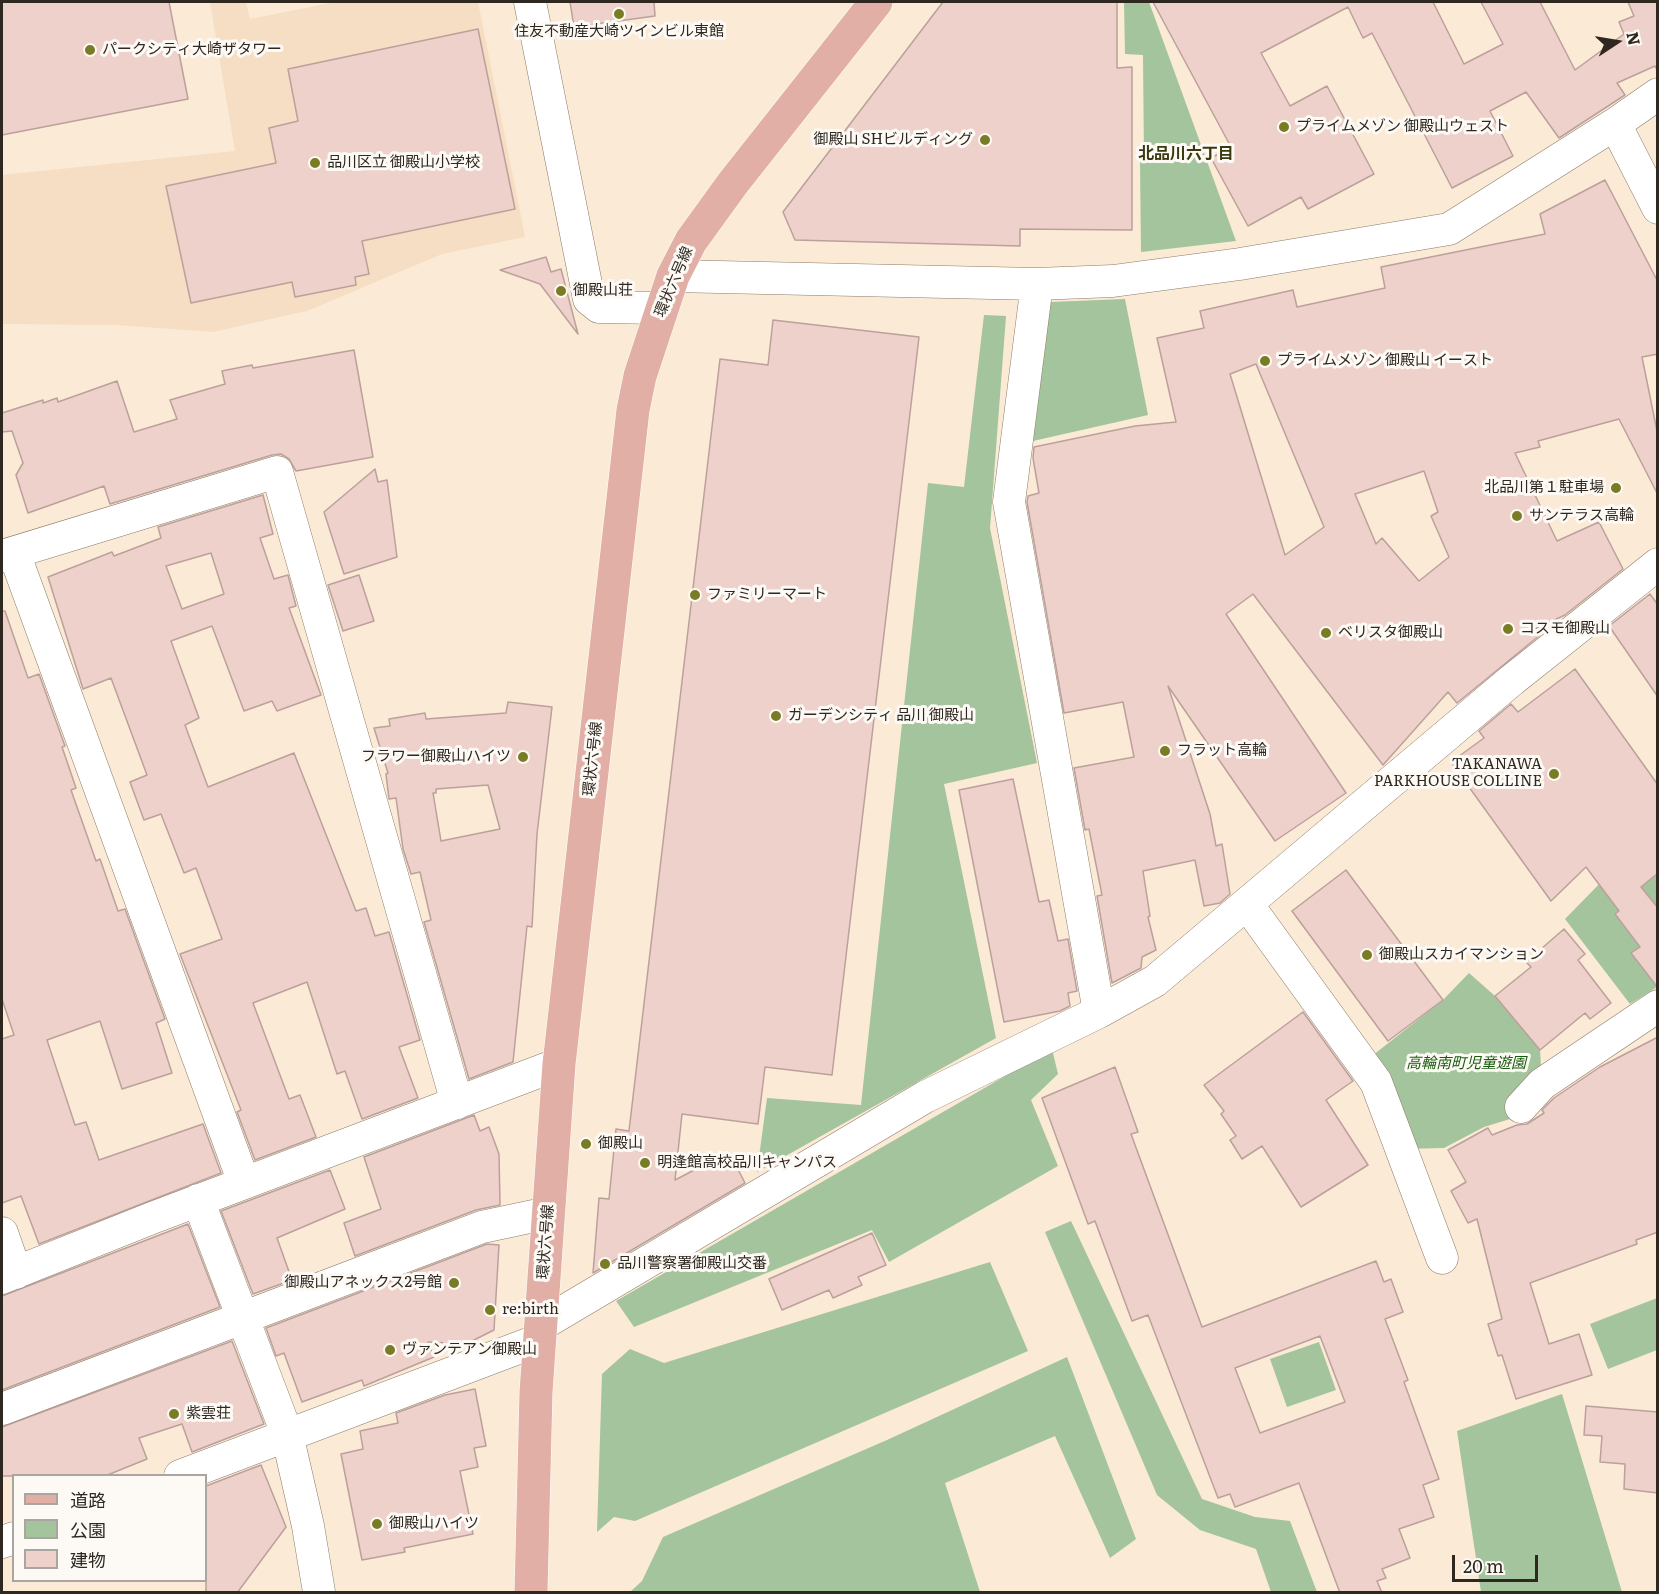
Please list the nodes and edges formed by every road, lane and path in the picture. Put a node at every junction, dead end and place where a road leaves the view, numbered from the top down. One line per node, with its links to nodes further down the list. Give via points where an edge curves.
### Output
1 (530, 2): 8 (street, via 589,299 599,307)
2 (876, 2): 6 (main road, 環状六号線, via 732,183 691,241)
3 (1658, 94): 4 (street)
4 (1615, 124): 5 (street); 7 (street, via 1449,229 1240,264 1113,280)
5 (1658, 208)
6 (674, 276): 7 (street); 8 (main road, 環状六号線)
7 (1037, 284): 13 (street, via 1009,502)
8 (662, 308): 14 (main road, 環状六号線, via 633,410)
9 (8, 555): 15 (street, via 277,472); 17 (street)
10 (1658, 564): 11 (street, via 1512,680)
11 (1247, 904): 13 (street, via 1155,981); 21 (street, via 1376,1082)
12 (1658, 1006): 16 (street, via 1542,1084)
13 (1099, 1012): 24 (street, via 925,1097)
14 (559, 1064): 15 (street); 19 (main road, 環状六号線)
15 (457, 1102): 17 (street)
16 (1521, 1107)
17 (244, 1183): 18 (street)
18 (198, 1200): 22 (street); 23 (street)
19 (548, 1214): 23 (street, via 482,1227); 24 (main road, 環状六号線)
20 (2, 1233): 22 (street)
21 (1442, 1258)
22 (9, 1275)
23 (243, 1317): 25 (street); 26 (street)
24 (540, 1332): 26 (street); 28 (main road, 環状六号線, via 531,1502)
25 (2, 1409)
26 (287, 1434): 27 (street); 29 (street)
27 (185, 1474)
28 (531, 1592)
29 (319, 1593)

